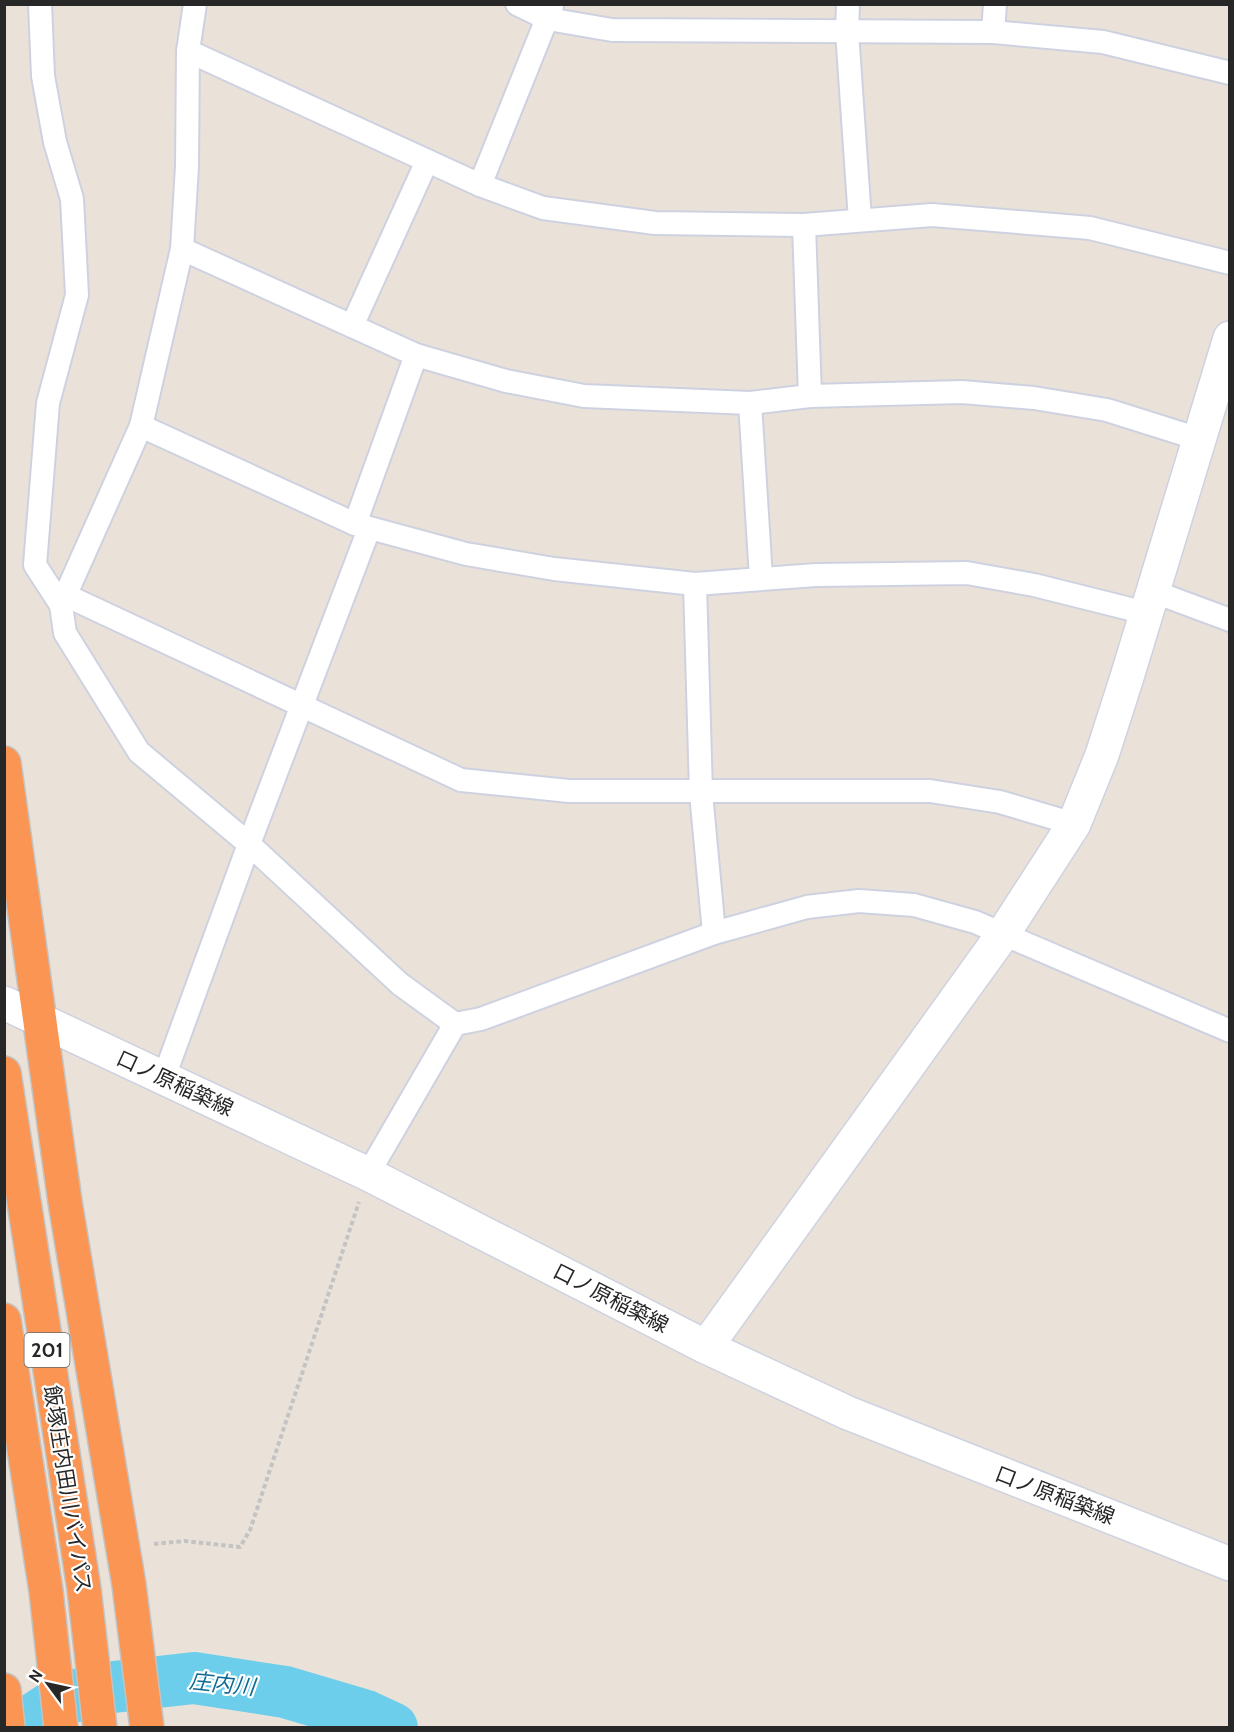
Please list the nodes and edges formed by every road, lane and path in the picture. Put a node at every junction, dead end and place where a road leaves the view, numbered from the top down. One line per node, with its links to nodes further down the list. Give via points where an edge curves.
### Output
1 (40, 4): 27 (street, via 43,76 55,142 72,199 77,295 48,403 34,565)
2 (195, 4): 9 (street)
3 (517, 4): 6 (street)
4 (848, 4): 7 (street)
5 (995, 4): 8 (street)
6 (550, 12): 7 (street, via 612,30); 12 (street)
7 (847, 32): 8 (street); 13 (street)
8 (993, 32): 10 (street, via 1103,42)
9 (188, 51): 11 (street); 15 (street)
10 (1230, 74)
11 (427, 161): 12 (street); 17 (street)
12 (480, 185): 14 (street, via 543,208 655,224)
13 (860, 220): 14 (street); 16 (street, via 932,215 1090,228)
14 (804, 225): 20 (street)
15 (182, 249): 17 (street); 22 (street)
16 (1230, 263)
17 (352, 326): 19 (street)
18 (1230, 339): 23 (main road)
19 (416, 355): 21 (street, via 506,381 584,396); 24 (street)
20 (810, 396): 21 (street); 23 (street, via 962,392 1034,398 1107,410)
21 (750, 403): 25 (street)
22 (141, 426): 24 (street); 27 (street)
23 (1199, 439): 28 (main road)
24 (362, 527): 26 (street, via 466,554 554,569); 30 (street)
25 (760, 578): 26 (street); 28 (street, via 967,573)
26 (695, 584): 32 (street)
27 (63, 600): 30 (street); 34 (street, via 65,633 139,752)
28 (1149, 602): 29 (street); 33 (main road, via 1102,755)
29 (1230, 620)
30 (301, 704): 32 (street, via 461,780 569,791); 34 (street)
31 (4, 763): 38 (highway)
32 (701, 793): 33 (street, via 930,791 1000,802); 35 (street)
33 (1074, 824): 36 (main road)
34 (249, 844): 39 (street, via 400,984); 42 (street)
35 (714, 933): 36 (street, via 807,907 859,901 914,905); 39 (street, via 481,1019)
36 (1004, 934): 40 (street); 45 (main road)
37 (4, 1003): 38 (main road, 口ノ原稲築線)
38 (41, 1022): 42 (main road, 口ノ原稲築線); 52 (highway, via 65,1202 129,1585)
39 (454, 1024): 43 (street)
40 (1230, 1031)
41 (4, 1073): 51 (highway, 飯塚庄内田川バイパス / 201, via 84,1589)
42 (164, 1077): 43 (main road, 口ノ原稲築線)
43 (368, 1174): 45 (main road, 口ノ原稲築線); 46 (path, via 250,1530 240,1547 185,1541)
44 (4, 1320): 50 (highway, 飯塚庄内田川バイパス / 201, via 46,1591)
45 (706, 1347): 47 (main road, 口ノ原稲築線, via 848,1413)
46 (147, 1544)
47 (1230, 1564)
48 (4, 1690): 49 (highway)
49 (8, 1728)
50 (62, 1728)
51 (100, 1728)
52 (147, 1728)

